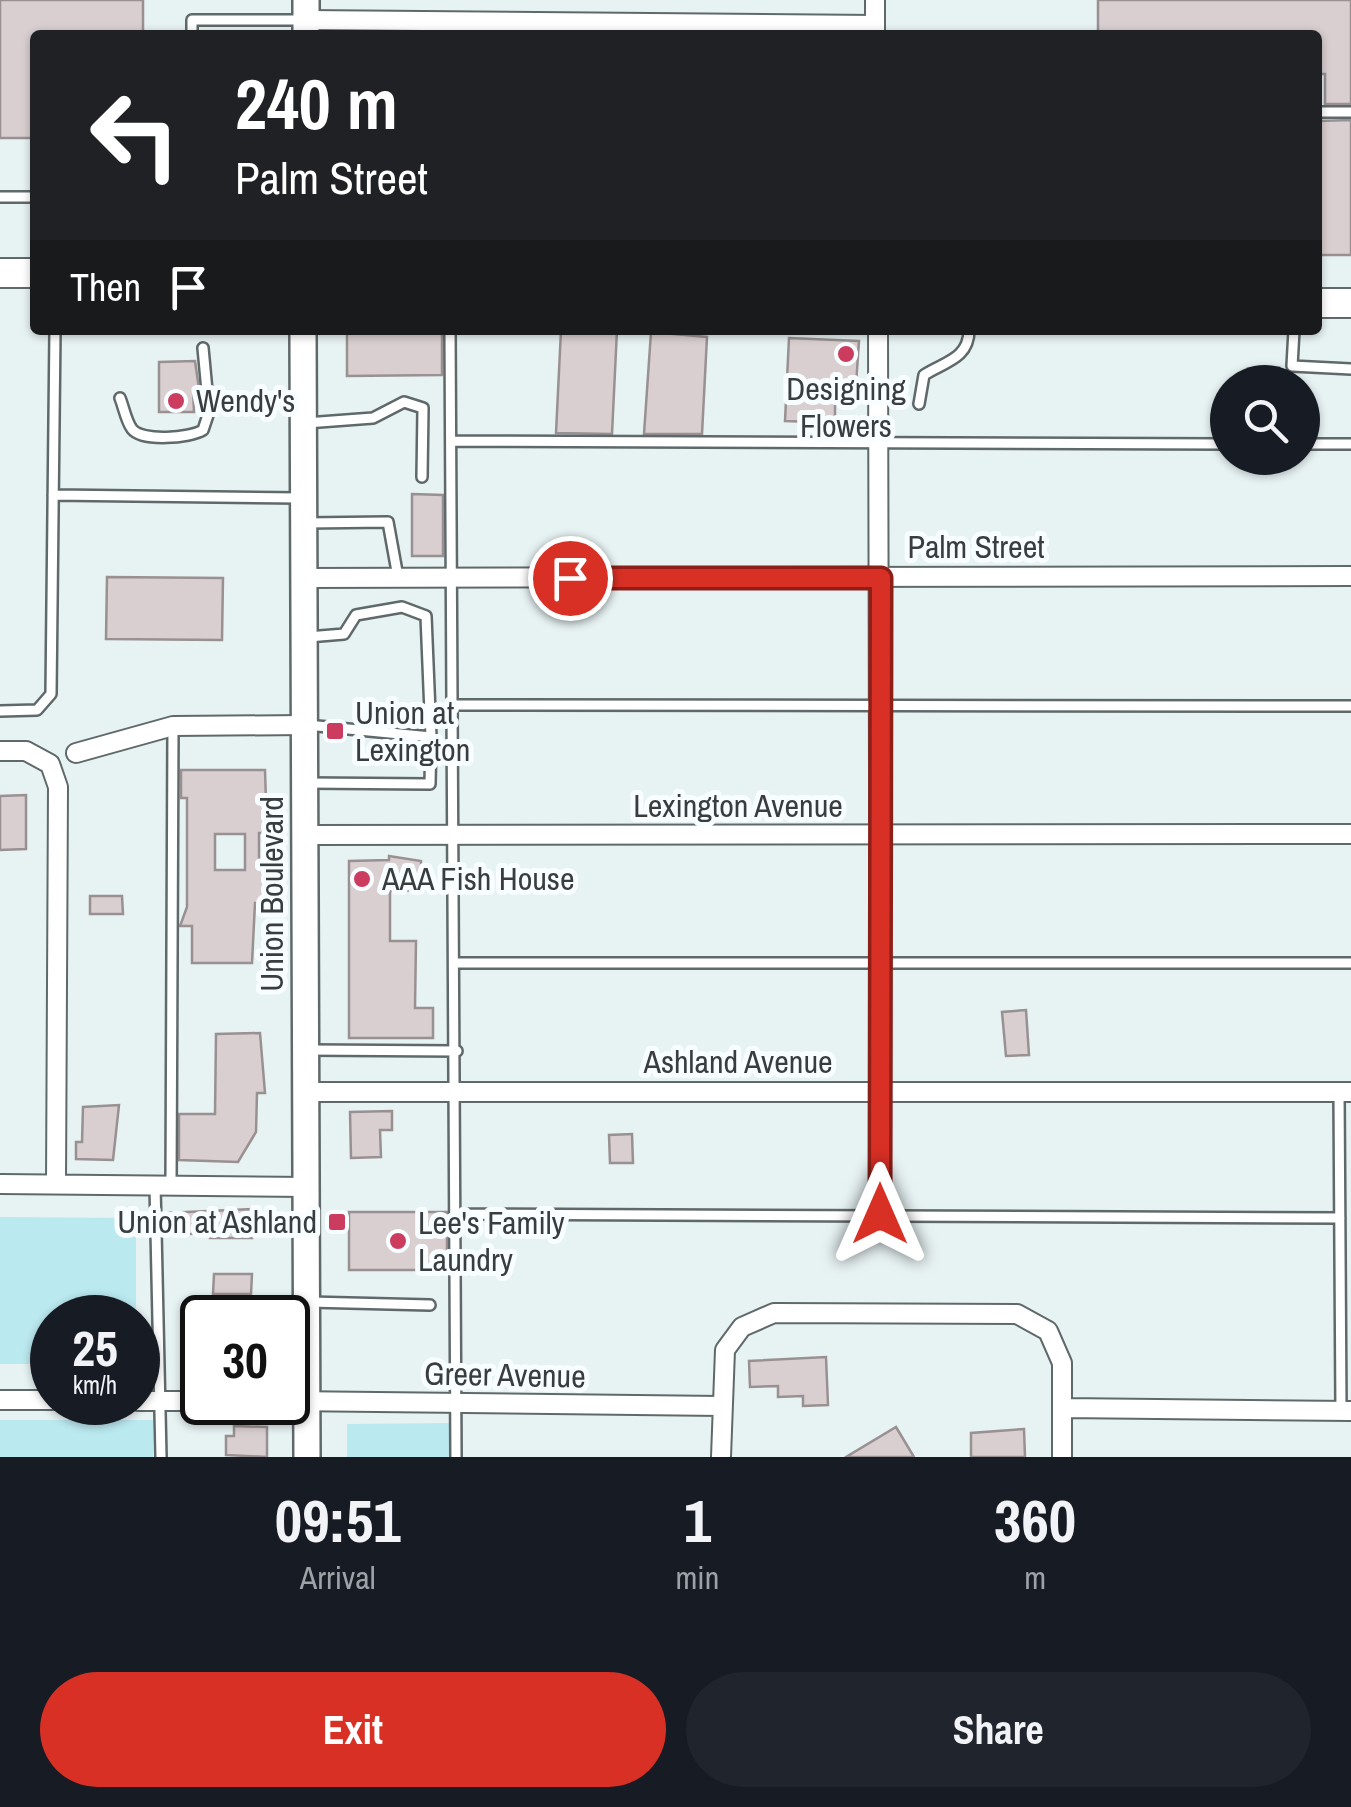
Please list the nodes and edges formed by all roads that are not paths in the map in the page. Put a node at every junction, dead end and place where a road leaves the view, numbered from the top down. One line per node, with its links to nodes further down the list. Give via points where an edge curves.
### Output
1 (876, 0): 5 (street)
2 (306, 18): 3 (street); 4 (lane, via 192,20)
3 (466, 28): 5 (street)
4 (192, 30)
5 (875, 30)
6 (1322, 112): 7 (lane)
7 (1351, 112)
8 (0, 197): 9 (lane)
9 (30, 197)
10 (0, 273): 11 (main road)
11 (30, 273)
12 (1322, 302): 13 (main road)
13 (1351, 303)
14 (55, 335): 31 (lane)
15 (304, 335): 24 (main road, Union Boulevard)
16 (450, 335): 25 (lane)
17 (878, 335): 29 (street)
18 (968, 335): 23 (lane, via 958,356 924,375)
19 (1294, 335): 21 (lane, via 1292,366)
20 (203, 348): 22 (lane, via 209,412 195,435 135,433)
21 (1351, 369)
22 (120, 398)
23 (919, 404)
24 (303, 423): 30 (lane, via 372,418 404,402 423,408); 32 (main road, Union Boulevard)
25 (452, 440): 29 (lane); 36 (lane)
26 (1210, 444): 29 (lane)
27 (1320, 444): 28 (lane)
28 (1351, 444)
29 (880, 445): 37 (street)
30 (422, 477)
31 (53, 495): 32 (lane); 42 (lane, via 50,694 36,710)
32 (302, 511): 34 (main road, Union Boulevard); 35 (lane, via 388,522)
33 (1351, 576): 37 (street, Palm Street)
34 (302, 578): 35 (street, Palm Street); 38 (main road, Union Boulevard)
35 (398, 578): 36 (street, Palm Street)
36 (453, 578): 37 (street, Palm Street); 39 (lane)
37 (881, 578): 40 (street)
38 (303, 637): 43 (main road, Union Boulevard); 45 (lane, via 344,634 356,615 402,607 426,616)
39 (454, 705): 40 (lane); 51 (lane)
40 (880, 705): 41 (lane); 52 (street)
41 (1351, 706)
42 (0, 711)
43 (304, 725): 44 (street); 45 (lane); 48 (main road, Union Boulevard)
44 (172, 726): 47 (street); 64 (lane)
45 (431, 737): 48 (lane, via 430,784)
46 (0, 751): 63 (street, via 26,752 50,764 58,787)
47 (76, 753)
48 (304, 783): 50 (main road, Union Boulevard)
49 (1351, 834): 52 (street, Lexington Avenue)
50 (305, 835): 51 (street, Lexington Avenue); 56 (main road, Union Boulevard)
51 (455, 835): 52 (street, Lexington Avenue); 53 (lane)
52 (880, 836): 55 (street)
53 (456, 963): 55 (lane); 57 (lane)
54 (1351, 963): 55 (lane)
55 (880, 964): 60 (street)
56 (306, 1050): 57 (lane); 58 (main road, Union Boulevard)
57 (457, 1051): 59 (lane)
58 (306, 1092): 59 (street, Ashland Avenue); 65 (main road, Union Boulevard)
59 (457, 1092): 60 (street, Ashland Avenue); 66 (lane)
60 (880, 1092): 61 (street, Ashland Avenue); 67 (street)
61 (1345, 1092): 68 (lane)
62 (0, 1184): 63 (street)
63 (56, 1184): 64 (street)
64 (163, 1185): 65 (street); 74 (lane)
65 (306, 1187): 69 (main road, Union Boulevard)
66 (457, 1214): 67 (lane); 77 (lane)
67 (880, 1214): 68 (lane)
68 (1340, 1218): 80 (lane)
69 (306, 1295)
70 (310, 1302): 71 (lane)
71 (430, 1305)
72 (0, 1400): 73 (street)
73 (30, 1400)
74 (161, 1401): 75 (street); 82 (lane)
75 (180, 1401)
76 (310, 1401): 77 (street, Greer Avenue)
77 (456, 1406): 78 (street, Greer Avenue); 84 (lane)
78 (721, 1406): 79 (street, via 725,1350 742,1327 774,1313 1018,1314 1048,1331 1062,1363); 85 (street)
79 (1064, 1408): 80 (street); 86 (street)
80 (1346, 1411)
81 (301, 1425): 83 (main road, Union Boulevard)
82 (161, 1457)
83 (307, 1457)
84 (456, 1457)
85 (721, 1457)
86 (1062, 1457)

